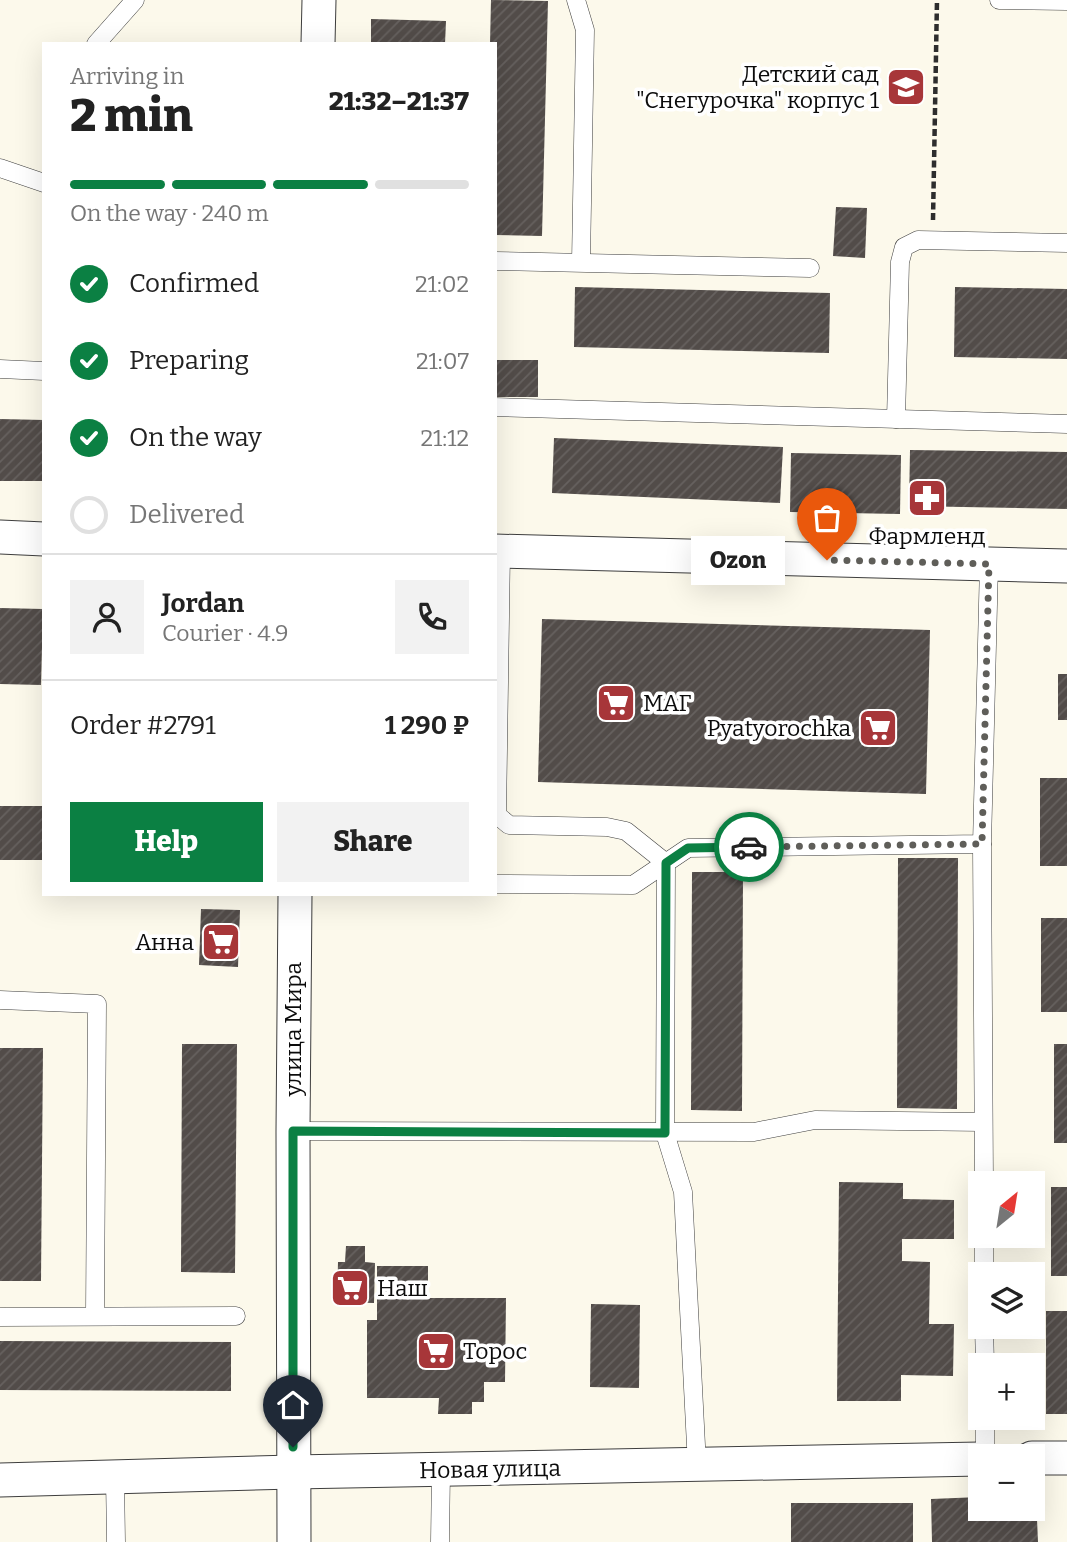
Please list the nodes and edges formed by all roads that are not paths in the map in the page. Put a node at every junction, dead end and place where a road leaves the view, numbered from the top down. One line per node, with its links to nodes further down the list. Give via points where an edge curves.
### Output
1 (135, 0): 6 (lane)
2 (319, 0): 7 (street)
3 (576, 0): 12 (lane, via 585,30)
4 (999, 0): 5 (lane)
5 (1067, 1)
6 (98, 42)
7 (318, 42)
8 (0, 167): 9 (lane)
9 (42, 182)
10 (1067, 243): 17 (lane, via 933,239 904,247)
11 (497, 261): 12 (lane)
12 (581, 262): 13 (lane)
13 (810, 268)
14 (0, 369): 15 (lane)
15 (42, 371)
16 (497, 407): 17 (lane)
17 (896, 419): 18 (lane)
18 (1067, 424)
19 (0, 537): 20 (street)
20 (42, 539)
21 (498, 551): 22 (street); 25 (lane, via 497,814 509,825 626,831)
22 (989, 564): 23 (street); 24 (lane)
23 (1067, 566)
24 (982, 844): 25 (lane, via 688,848); 29 (lane)
25 (666, 863): 26 (lane, via 633,885); 31 (lane)
26 (497, 884)
27 (295, 896): 30 (street, улица Мира)
28 (0, 1000): 33 (lane, via 97,1004)
29 (984, 1122): 31 (lane, via 815,1120 754,1132); 32 (lane)
30 (293, 1131): 31 (lane); 41 (street, улица Мира)
31 (665, 1133): 39 (lane, via 683,1192)
32 (984, 1171)
33 (95, 1315): 34 (lane); 35 (lane)
34 (236, 1315)
35 (0, 1317)
36 (1045, 1458): 37 (street)
37 (1067, 1458)
38 (968, 1460): 39 (street, Новая улица)
39 (697, 1465): 40 (street, Новая улица)
40 (441, 1470): 41 (street, Новая улица); 46 (lane)
41 (293, 1472): 42 (street, Новая улица); 45 (street, улица Мира)
42 (115, 1477): 43 (street, Новая улица); 44 (lane)
43 (0, 1480)
44 (117, 1542)
45 (294, 1542)
46 (440, 1542)

